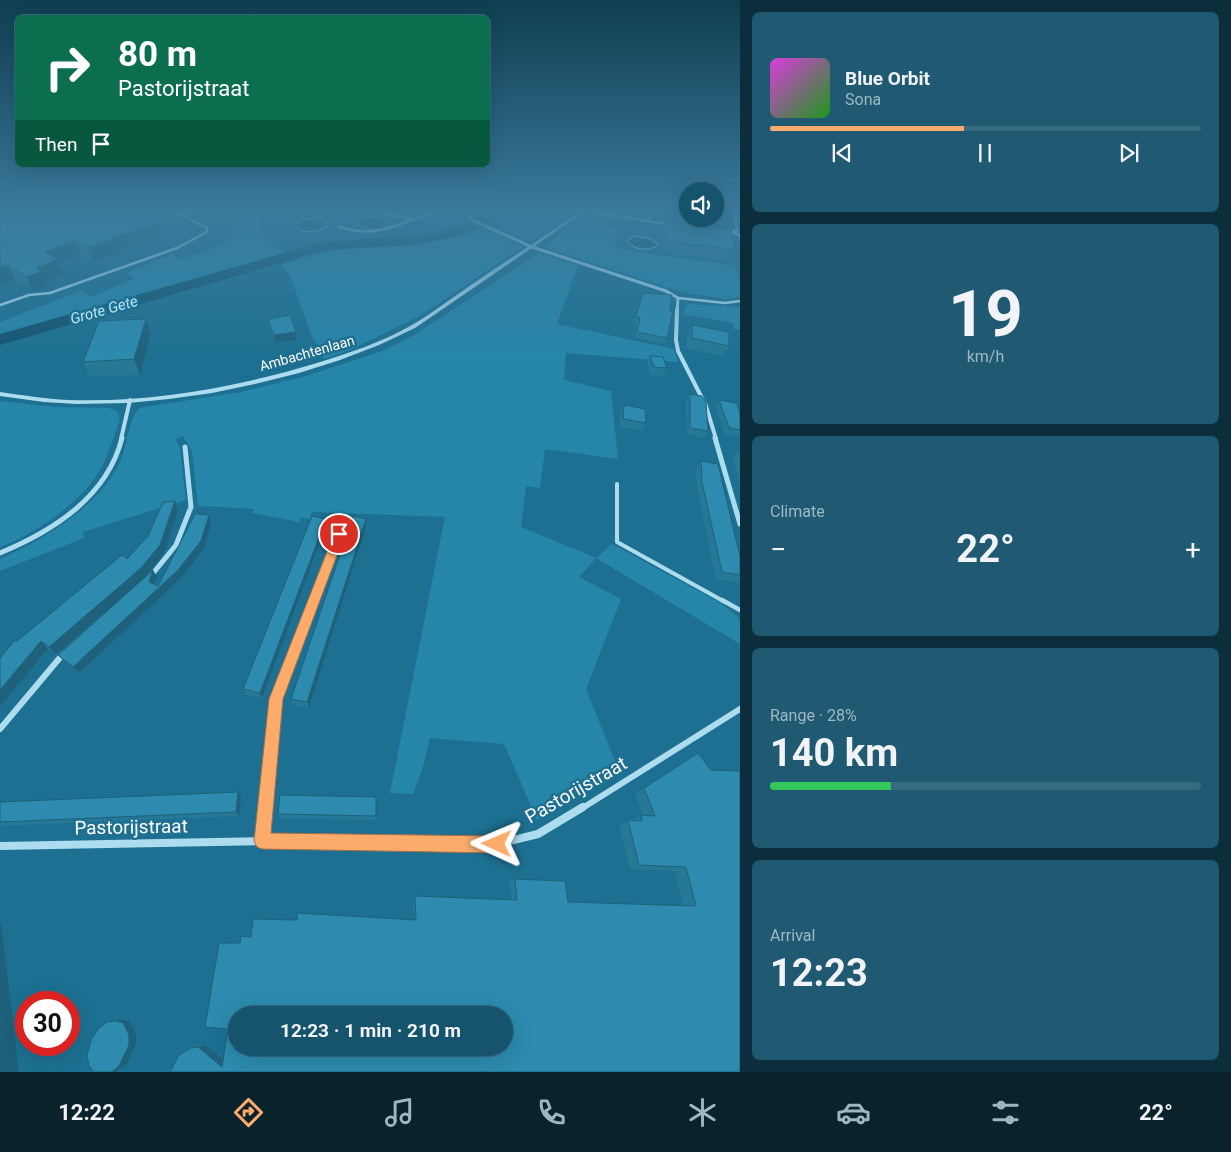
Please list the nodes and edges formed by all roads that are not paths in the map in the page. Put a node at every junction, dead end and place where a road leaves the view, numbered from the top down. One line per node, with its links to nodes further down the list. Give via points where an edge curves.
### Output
1 (140, 261): 6 (lane, via 50,293 29,295)
2 (511, 261): 8 (street, Ambachtenlaan, via 413,327 358,352 320,365 241,384)
3 (575, 261): 4 (street, via 666,291)
4 (678, 298): 5 (lane, via 725,303); 11 (street, via 678,351 706,406)
5 (740, 301)
6 (0, 305)
7 (0, 394): 8 (street, Ambachtenlaan, via 63,401)
8 (130, 400): 14 (street, via 113,464 100,483 80,505 55,524 20,546)
9 (185, 447): 15 (street, via 191,507 176,545)
10 (617, 484): 16 (lane, via 617,542)
11 (738, 511): 12 (street)
12 (740, 524)
13 (339, 534): 20 (street, via 276,699)
14 (0, 553)
15 (141, 585)
16 (740, 610)
17 (69, 649): 19 (street)
18 (740, 709): 20 (street, Pastorijstraat, via 566,818 538,834 520,839 497,844)
19 (0, 729)
20 (262, 841): 21 (street, Pastorijstraat)
21 (0, 846)

